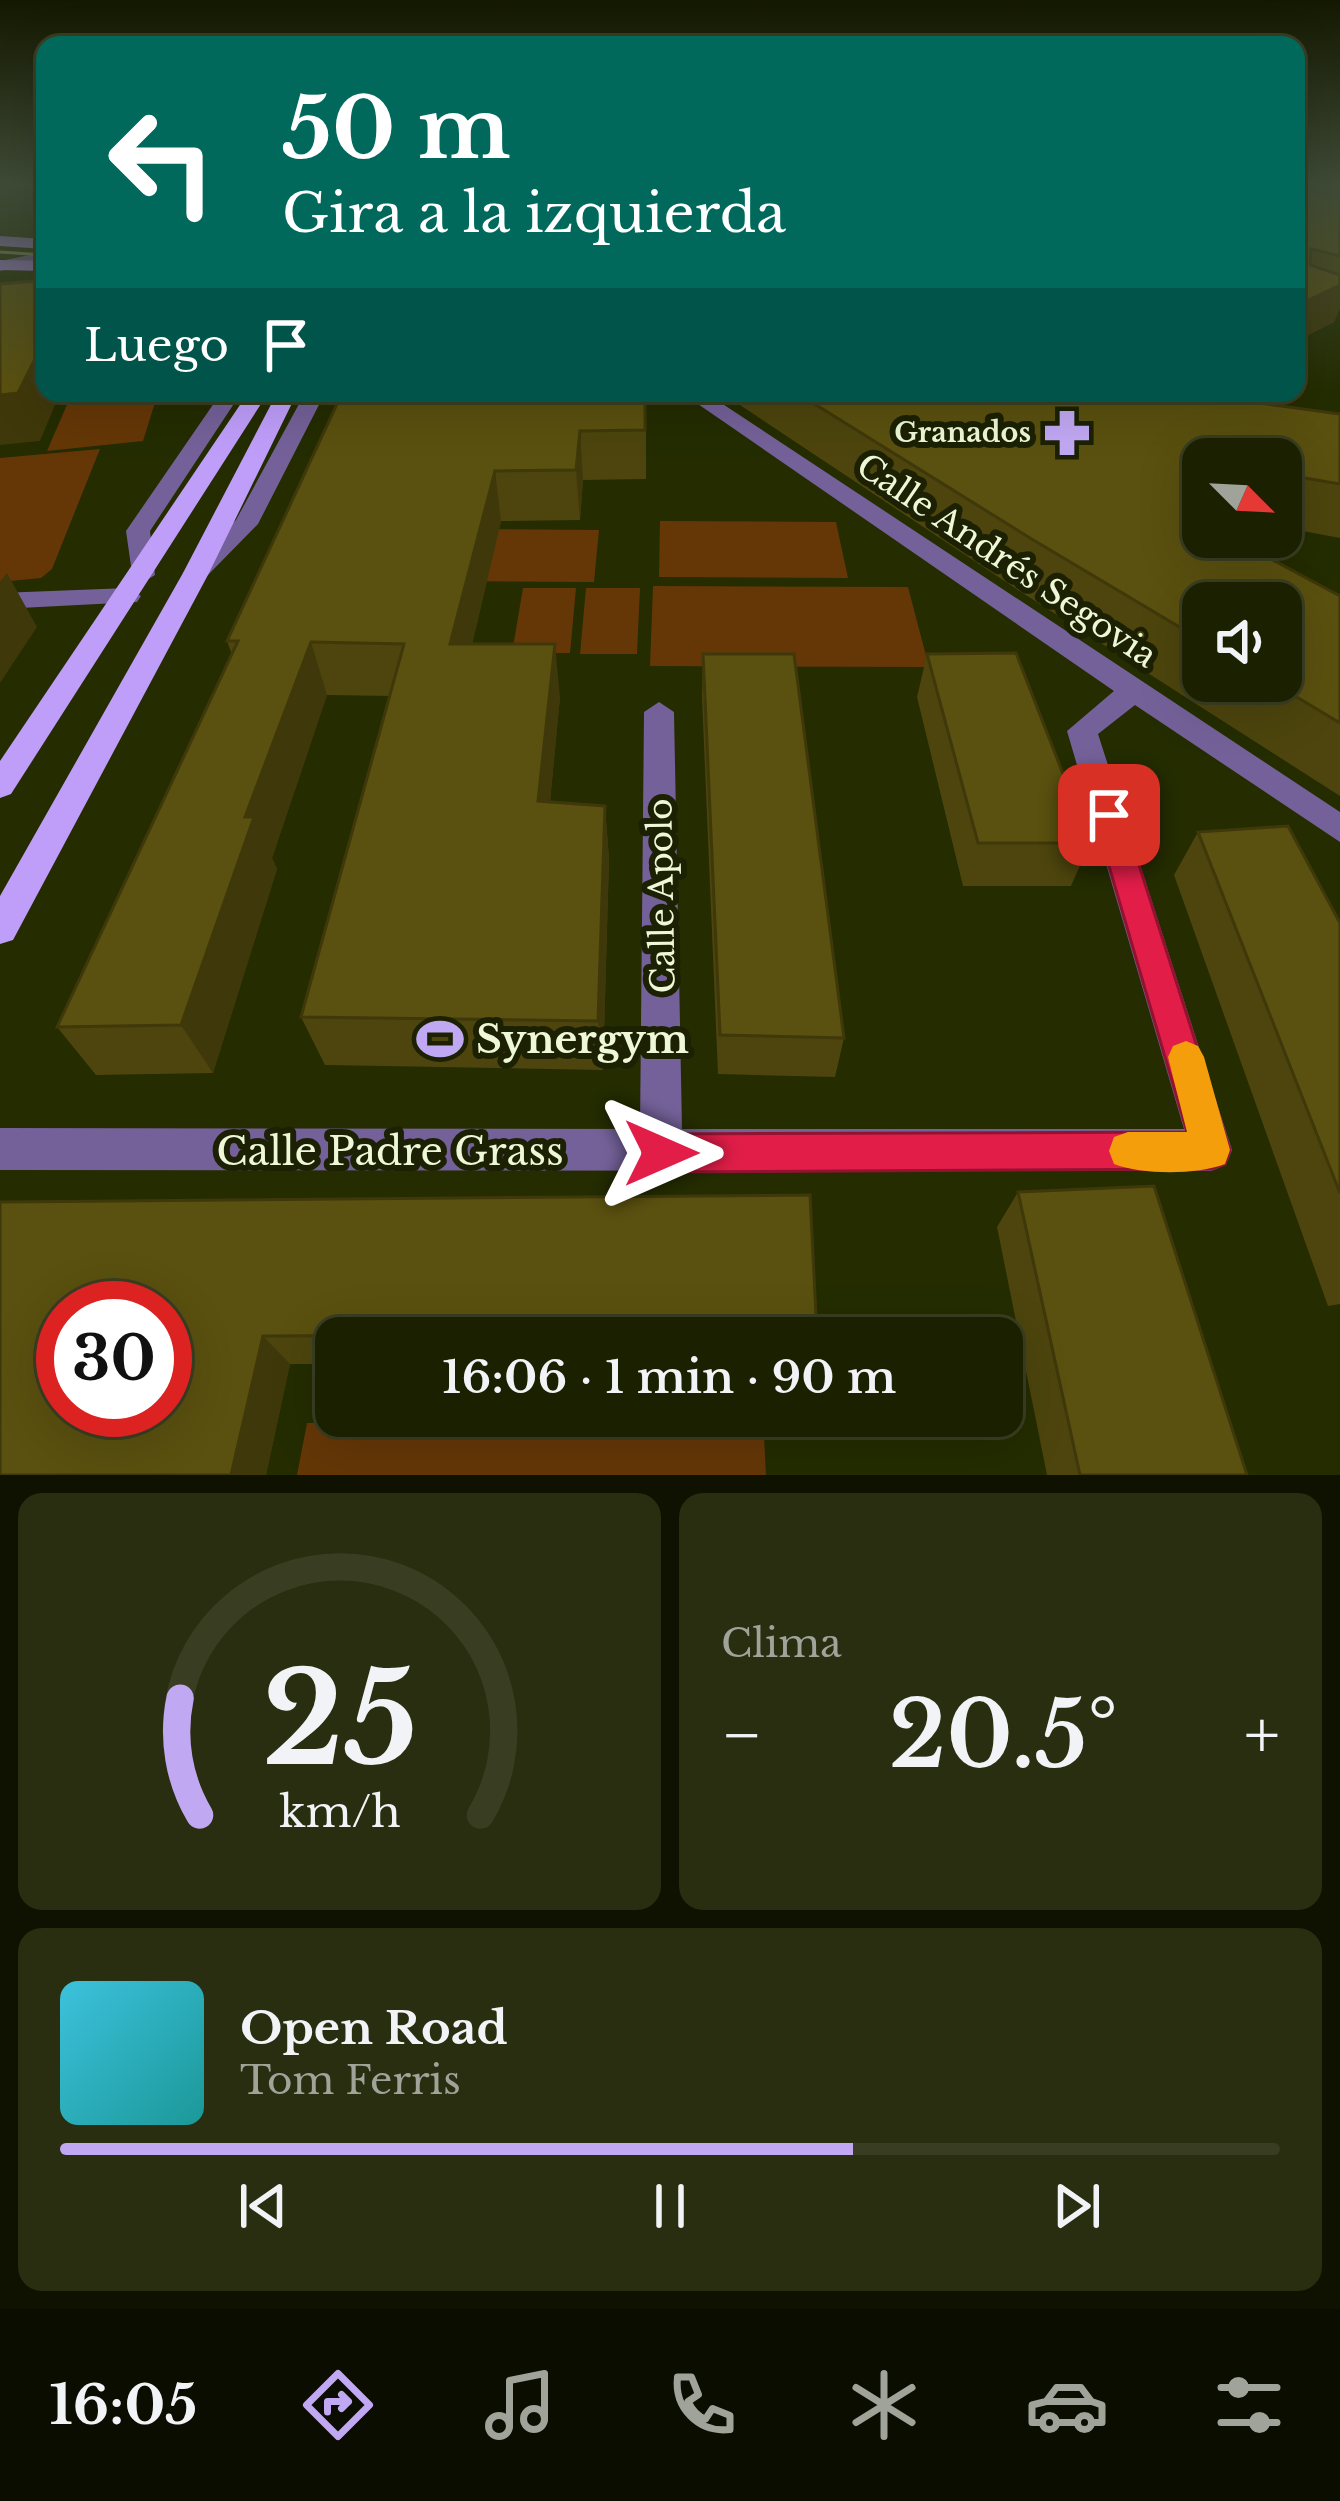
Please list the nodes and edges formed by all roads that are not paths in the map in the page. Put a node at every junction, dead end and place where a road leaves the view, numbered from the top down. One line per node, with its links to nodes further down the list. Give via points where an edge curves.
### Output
1 (36, 259): 2 (street)
2 (1, 265): 3 (main road)
3 (36, 266)
4 (225, 402): 10 (street, via 138,531)
5 (252, 402): 10 (main road)
6 (282, 402): 9 (main road)
7 (310, 402): 9 (street, via 246,524)
8 (705, 402): 12 (street, Calle Andrés Segovia)
9 (196, 573): 16 (main road)
10 (135, 586): 11 (street); 14 (main road)
11 (0, 601)
12 (1136, 690): 15 (street, Calle Andrés Segovia); 18 (street, Calle Padre Grass, via 1082,731 1211,1150)
13 (659, 712): 18 (street, Calle Apolo)
14 (0, 786)
15 (1340, 829)
16 (0, 929)
17 (0, 1149): 18 (street, Calle Padre Grass)
18 (661, 1153)

